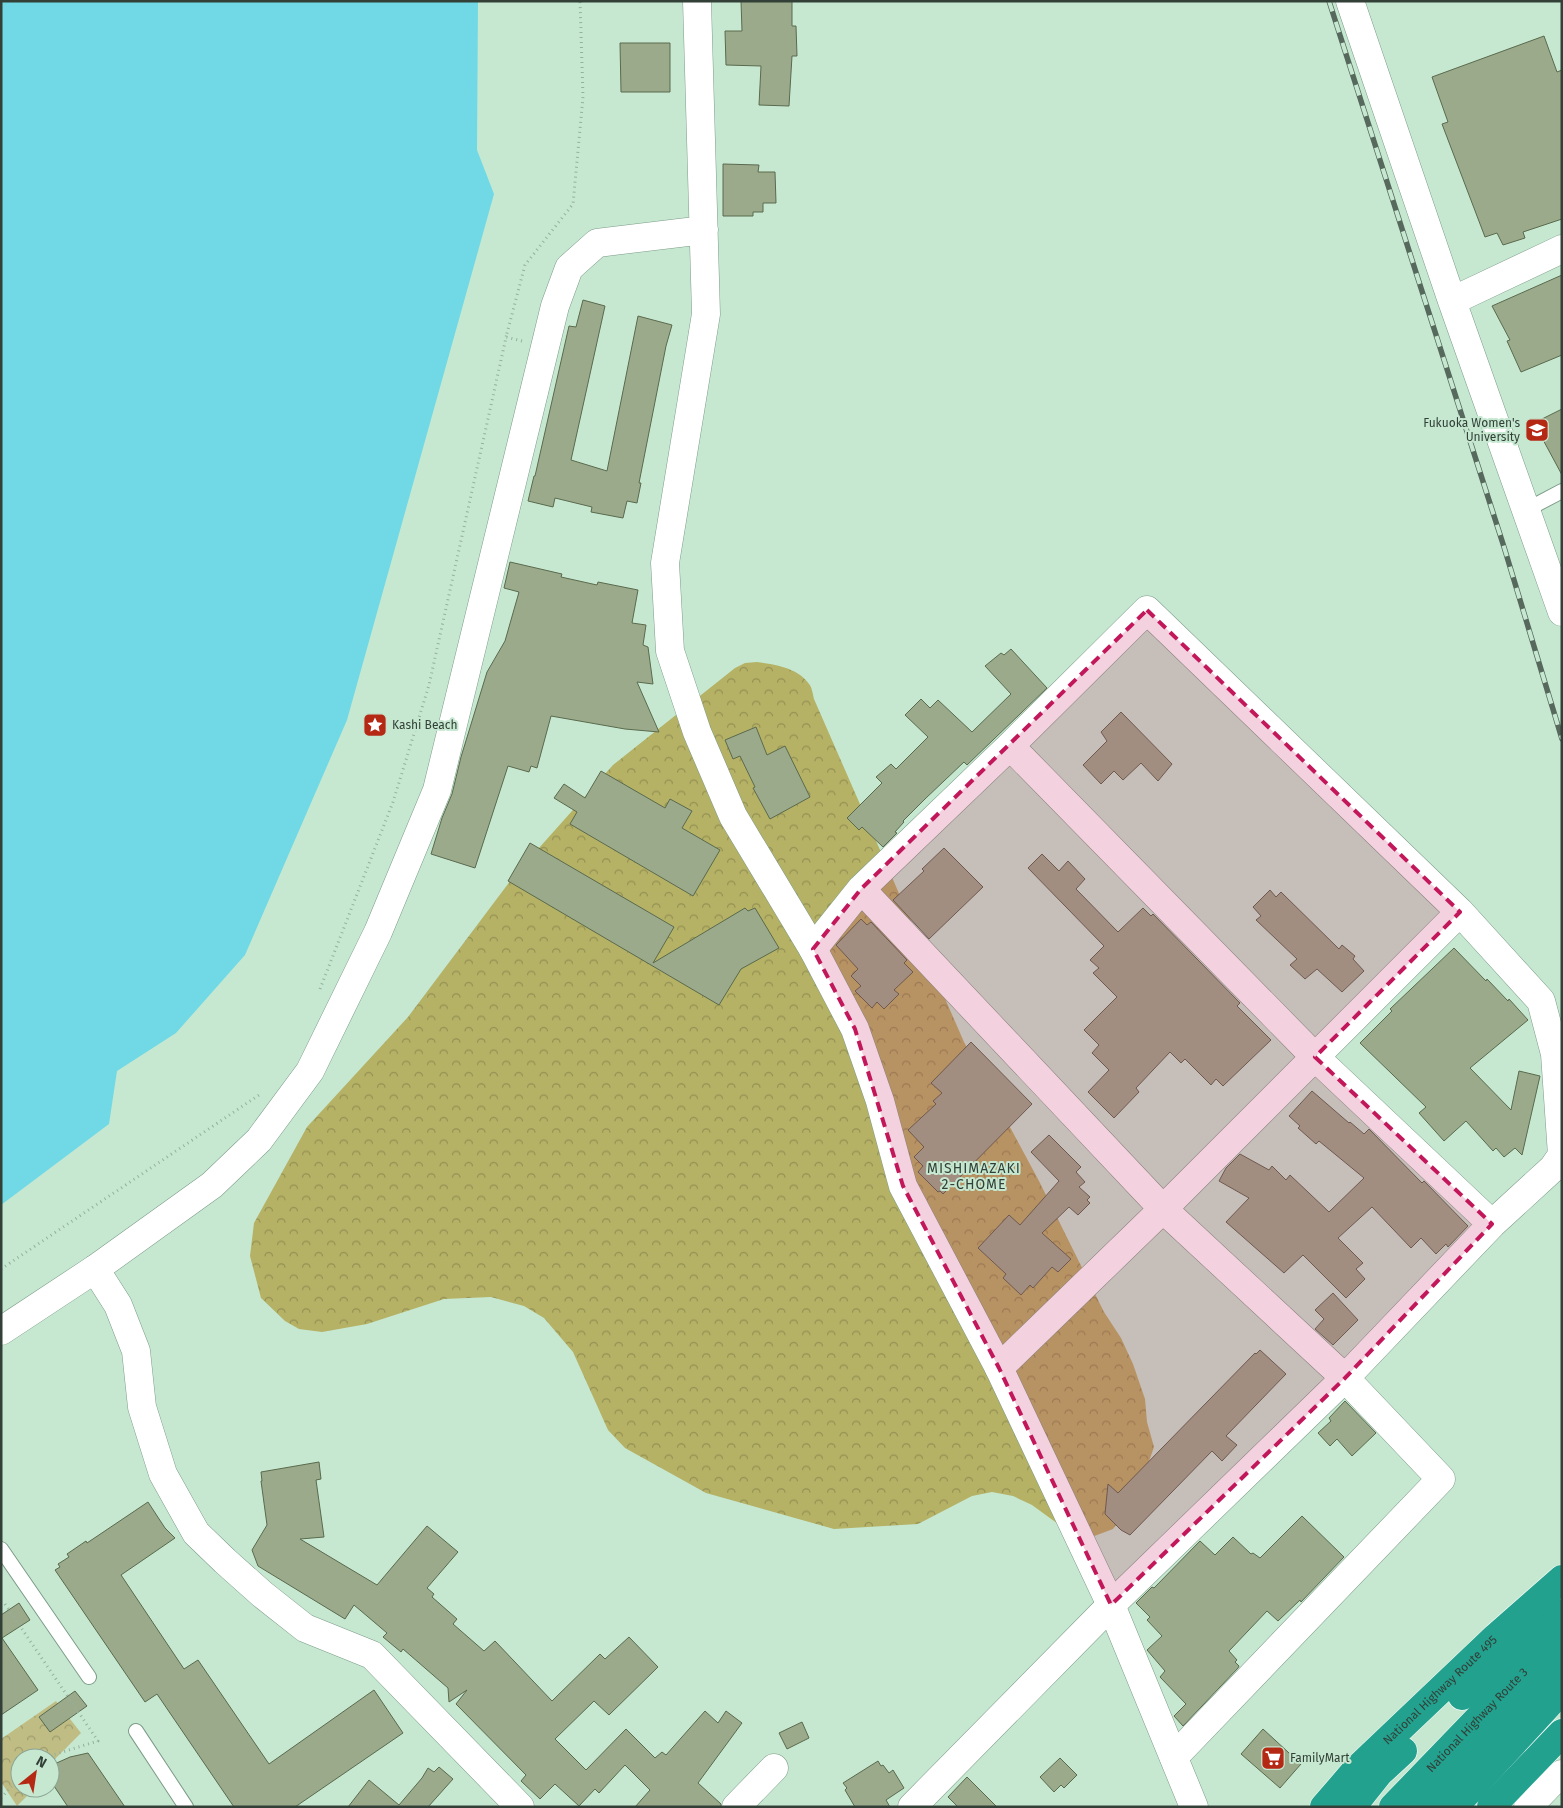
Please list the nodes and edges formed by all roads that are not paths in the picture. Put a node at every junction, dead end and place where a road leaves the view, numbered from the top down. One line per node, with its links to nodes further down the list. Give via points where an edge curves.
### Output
1 (697, 1): 3 (street)
2 (1350, 1): 5 (street)
3 (704, 230): 12 (street, via 706,314 665,563 670,651 696,732 733,816); 17 (street, via 596,243 569,268 555,306 437,790 374,940 310,1071 259,1140 212,1185)
4 (1562, 249): 5 (street)
5 (1452, 301): 7 (street)
6 (1562, 492): 7 (lane)
7 (1526, 510): 8 (street)
8 (1562, 612)
9 (1010, 746): 10 (street); 11 (street, via 1147,610); 13 (street)
10 (861, 889): 12 (street); 15 (street)
11 (1460, 912): 13 (street); 14 (street, via 1541,1001 1556,1054)
12 (813, 949): 19 (street, via 855,1029 880,1102 902,1186)
13 (1315, 1058): 15 (street); 16 (street)
14 (1562, 1155): 16 (street, via 1554,1168)
15 (1163, 1209): 19 (street); 20 (street)
16 (1492, 1224): 20 (street)
17 (95, 1269): 18 (street); 36 (street, via 118,1305 136,1351 142,1407 163,1474 196,1533 304,1628 372,1655)
18 (1, 1331)
19 (999, 1368): 24 (street)
20 (1345, 1378): 24 (street); 32 (street, via 1442,1479)
21 (1, 1549): 27 (lane)
22 (1562, 1579): 40 (highway, National Highway Route 495, via 1354,1771)
23 (1562, 1604): 41 (highway, via 1380,1773)
24 (1112, 1605): 32 (street); 38 (street)
25 (1562, 1632): 42 (highway, National Highway Route 3)
26 (1562, 1660): 43 (highway)
27 (89, 1677)
28 (1562, 1684): 44 (highway)
29 (1562, 1690): 45 (highway)
30 (136, 1731): 35 (lane)
31 (1557, 1738): 46 (highway)
32 (1174, 1757): 39 (street)
33 (774, 1768): 37 (street)
34 (1562, 1774): 47 (street)
35 (186, 1807)
36 (520, 1807)
37 (736, 1807)
38 (912, 1807)
39 (1194, 1807)
40 (1324, 1807)
41 (1352, 1807)
42 (1393, 1807)
43 (1423, 1807)
44 (1449, 1807)
45 (1454, 1807)
46 (1491, 1807)
47 (1528, 1807)

